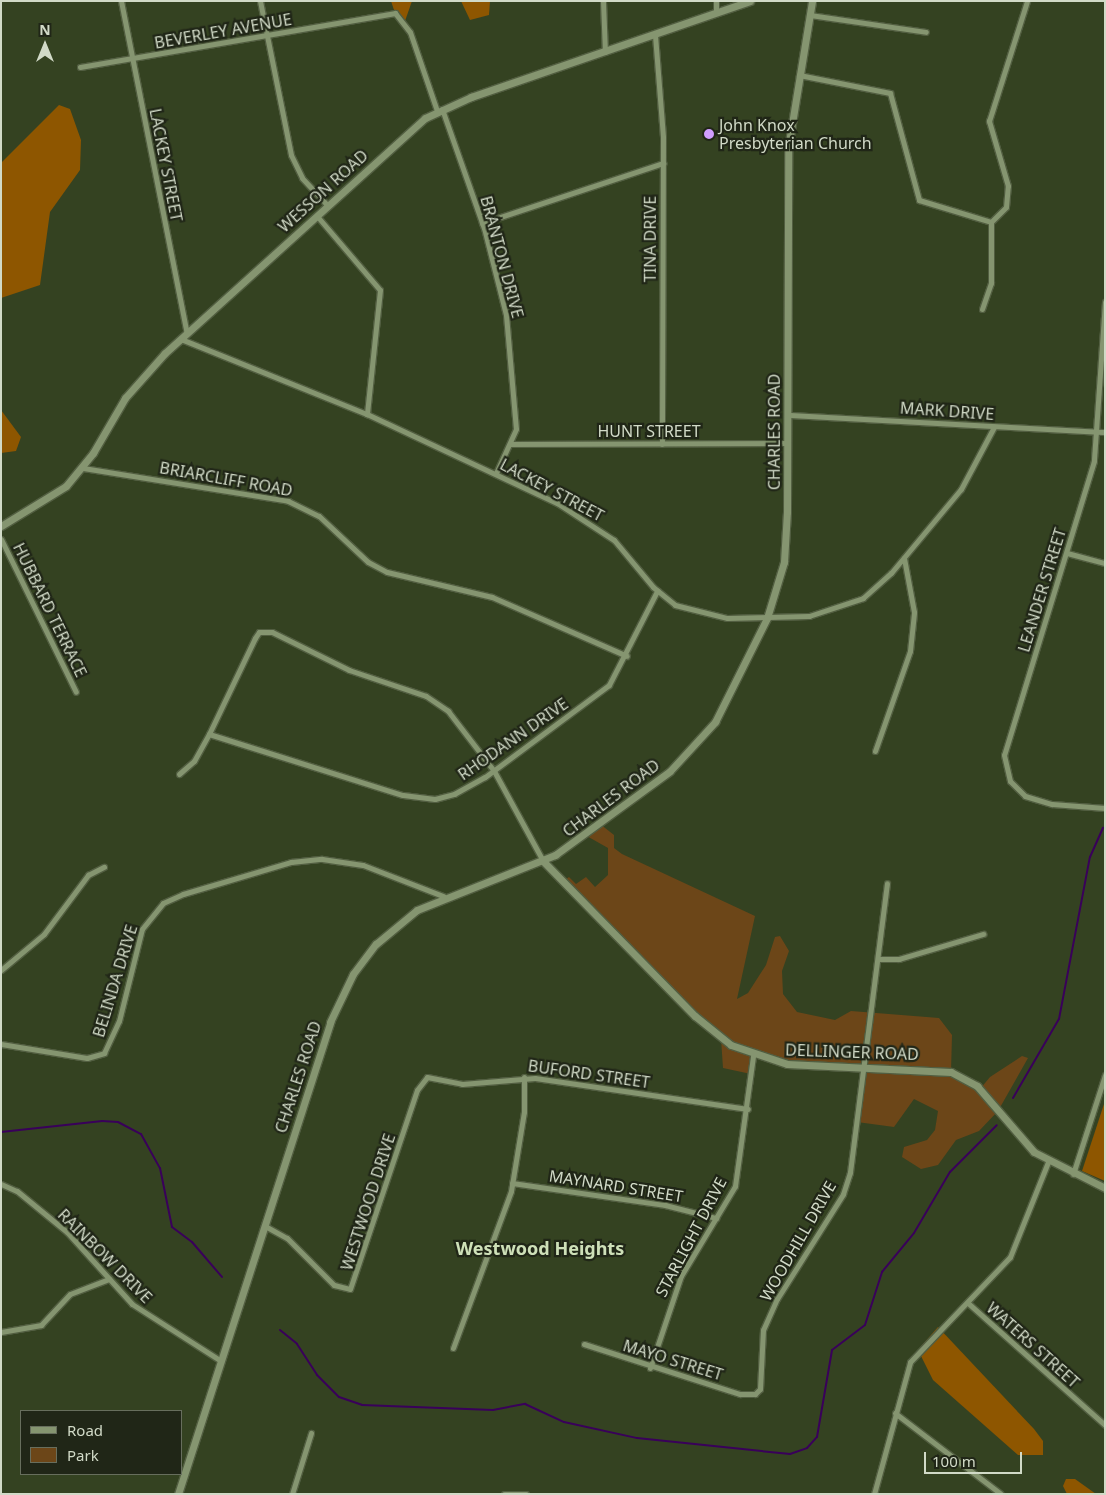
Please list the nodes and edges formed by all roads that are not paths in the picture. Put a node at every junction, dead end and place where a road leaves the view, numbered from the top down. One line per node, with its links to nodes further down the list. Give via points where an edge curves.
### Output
1 (121, 1): 15 (street, LACKEY STREET)
2 (260, 1): 12 (street)
3 (603, 1): 14 (street)
4 (716, 1): 8 (street)
5 (750, 1): 8 (street, WESSON ROAD)
6 (812, 1): 10 (street, CHARLES ROAD)
7 (1027, 1): 22 (street, via 989,121 1008,186 1006,207)
8 (716, 13): 13 (street, WESSON ROAD)
9 (399, 14): 12 (street, BEVERLEY AVENUE); 18 (street, BRANTON DRIVE, via 410,32)
10 (810, 15): 11 (street); 17 (street, CHARLES ROAD)
11 (926, 32)
12 (266, 35): 15 (street, BEVERLEY AVENUE); 20 (street, via 293,163)
13 (655, 35): 14 (street, WESSON ROAD); 19 (street, TINA DRIVE)
14 (604, 52): 18 (street, WESSON ROAD)
15 (134, 60): 16 (street, BEVERLEY AVENUE); 26 (street, LACKEY STREET)
16 (80, 67)
17 (799, 75): 22 (street, via 890,92 919,200); 28 (street, CHARLES ROAD, via 788,148)
18 (439, 110): 20 (street, WESSON ROAD, via 408,132); 23 (street, BRANTON DRIVE)
19 (663, 163): 23 (street); 34 (street, TINA DRIVE)
20 (328, 206): 21 (street, WESSON ROAD)
21 (317, 216): 26 (street, WESSON ROAD); 27 (street, via 380,290)
22 (991, 222): 25 (street, via 991,283)
23 (482, 223): 33 (street, BRANTON DRIVE, via 501,292 512,360 516,414)
24 (1105, 302): 30 (street, LEANDER STREET)
25 (982, 309)
26 (184, 336): 27 (street, LACKEY STREET); 35 (street, WESSON ROAD, via 125,398)
27 (367, 414): 36 (street, LACKEY STREET)
28 (788, 415): 29 (street, MARK DRIVE); 32 (street, CHARLES ROAD)
29 (994, 427): 30 (street, MARK DRIVE); 40 (street, LACKEY STREET, via 970,477)
30 (1096, 432): 31 (street, MARK DRIVE); 39 (street, LEANDER STREET, via 1094,461)
31 (1105, 432)
32 (788, 443): 34 (street, HUNT STREET); 43 (street, CHARLES ROAD, via 784,554)
33 (511, 444): 34 (street, HUNT STREET); 36 (street, BRANTON DRIVE)
34 (662, 444)
35 (83, 468): 37 (street, WESSON ROAD, via 52,497); 44 (street, BRIARCLIFF ROAD, via 288,501 319,516 368,562 387,572 492,596)
36 (496, 473): 42 (street, LACKEY STREET, via 602,530)
37 (1, 526)
38 (1, 540): 45 (street, HUBBARD TERRACE)
39 (1068, 553): 41 (street); 50 (street, LEANDER STREET, via 1008,738 1006,768 1014,787 1025,796 1052,804)
40 (904, 558): 43 (street, LACKEY STREET, via 876,588 845,606 809,616); 47 (street, via 914,612 910,651)
41 (1105, 563)
42 (657, 591): 43 (street, LACKEY STREET, via 690,612); 44 (street, RHODANN DRIVE)
43 (767, 618): 51 (street, CHARLES ROAD, via 728,700 703,740 610,816)
44 (628, 656): 48 (street, RHODANN DRIVE, via 610,685)
45 (76, 692)
46 (209, 734): 48 (street, RHODANN DRIVE, via 415,798 454,794); 48 (street, via 255,638 265,630 349,670 433,699 448,711); 49 (street, via 194,761)
47 (875, 751)
48 (494, 771): 51 (street)
49 (179, 774)
50 (1105, 808)
51 (543, 861): 54 (street, CHARLES ROAD); 59 (street, DELLINGER ROAD, via 695,1016 722,1039)
52 (104, 867): 57 (street, via 88,875 44,934)
53 (887, 883): 56 (street, WOODHILL DRIVE)
54 (443, 896): 58 (street, BELINDA DRIVE, via 363,865 333,859 291,862 173,897 148,919 113,1038 104,1053 87,1058); 71 (street, CHARLES ROAD, via 385,935 348,984 330,1022)
55 (982, 934): 56 (street, via 899,959)
56 (880, 959): 60 (street, WOODHILL DRIVE)
57 (1, 970)
58 (1, 1044)
59 (753, 1056): 60 (street, DELLINGER ROAD, via 787,1064); 64 (street, STARLIGHT DRIVE)
60 (865, 1067): 65 (street, DELLINGER ROAD, via 923,1068 965,1078 1026,1145); 79 (street, WOODHILL DRIVE, via 843,1194 777,1299 763,1330 760,1389)
61 (1105, 1075): 66 (street)
62 (427, 1077): 63 (street, BUFORD STREET, via 462,1084); 71 (street, WESTWOOD DRIVE, via 419,1085 350,1289 334,1285 291,1241)
63 (524, 1077): 64 (street, BUFORD STREET); 67 (street, via 524,1112)
64 (748, 1109): 70 (street, STARLIGHT DRIVE, via 735,1186)
65 (1048, 1162): 66 (street, DELLINGER ROAD); 73 (street, via 1010,1257)
66 (1073, 1174): 69 (street, DELLINGER ROAD)
67 (512, 1183): 70 (street, MAYNARD STREET, via 665,1205); 76 (street)
68 (1, 1184): 72 (street, RAINBOW DRIVE, via 40,1208)
69 (1105, 1188)
70 (716, 1218): 78 (street, STARLIGHT DRIVE, via 672,1295)
71 (265, 1226): 77 (street, CHARLES ROAD)
72 (109, 1279): 74 (street, via 70,1294 41,1325); 77 (street, RAINBOW DRIVE, via 144,1314)
73 (968, 1303): 80 (street, via 910,1362); 81 (street, WATERS STREET)
74 (1, 1332)
75 (584, 1344): 78 (street, MAYO STREET)
76 (453, 1348)
77 (221, 1361): 83 (street, CHARLES ROAD)
78 (650, 1368): 79 (street, MAYO STREET)
79 (755, 1394)
80 (895, 1412): 87 (street); 88 (street)
81 (1105, 1425)
82 (311, 1433): 84 (street)
83 (178, 1494)
84 (292, 1494)
85 (504, 1494): 86 (street)
86 (526, 1494)
87 (874, 1494)
88 (1001, 1494)

